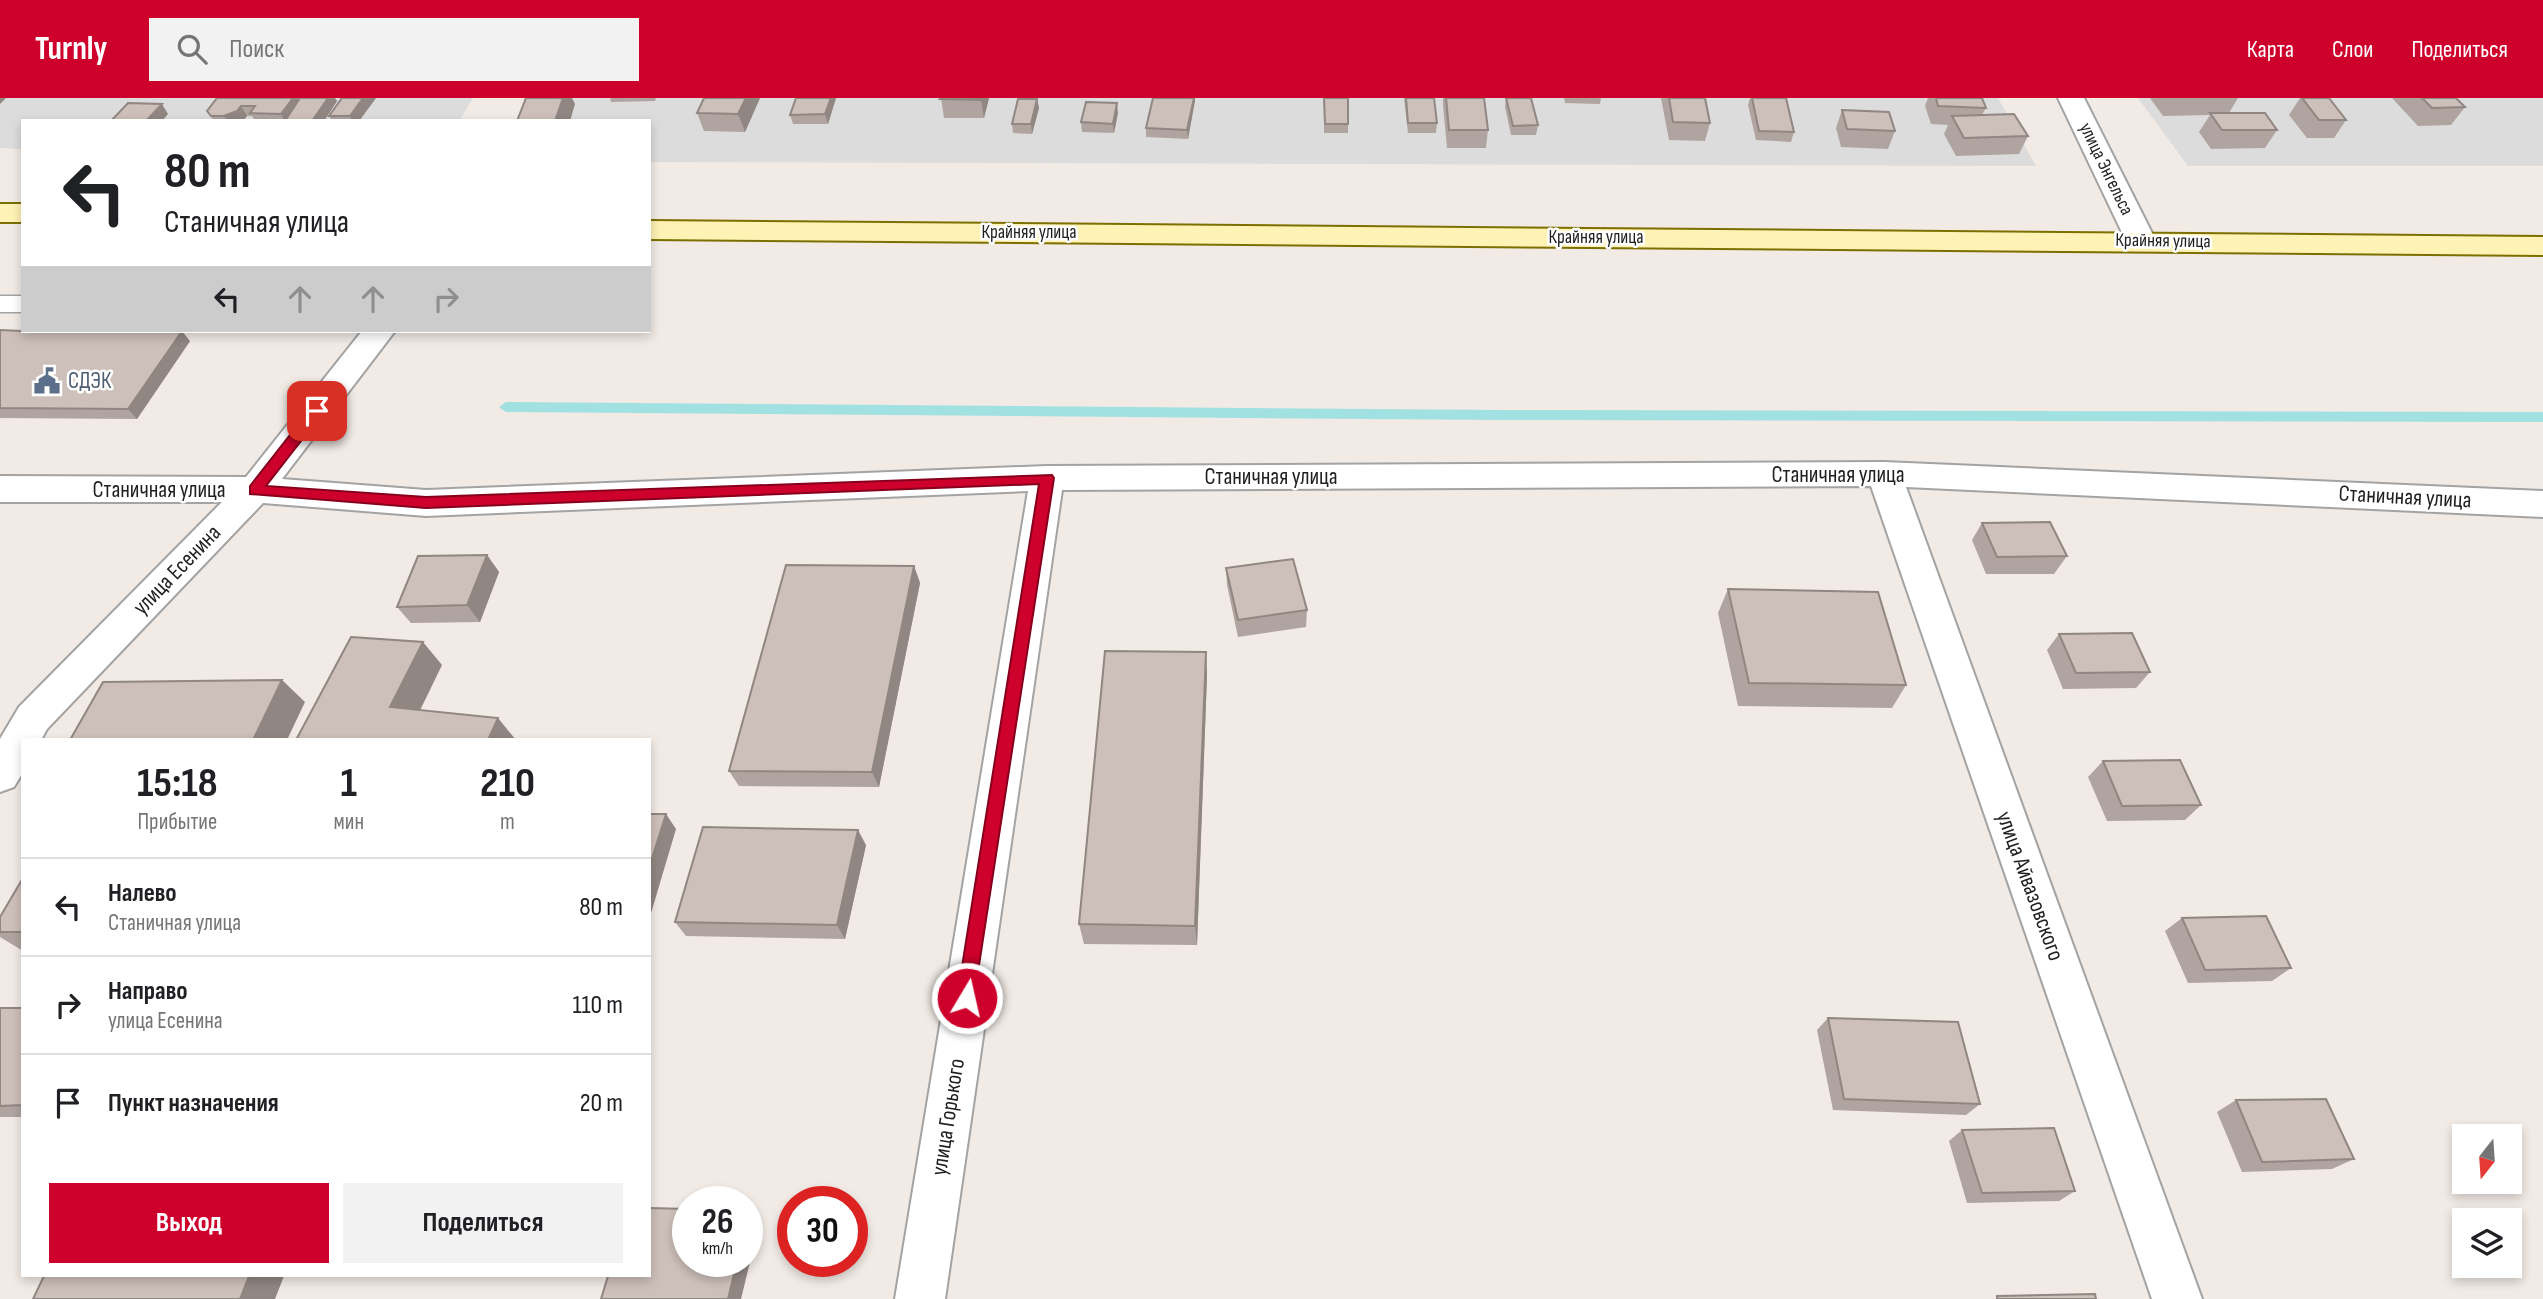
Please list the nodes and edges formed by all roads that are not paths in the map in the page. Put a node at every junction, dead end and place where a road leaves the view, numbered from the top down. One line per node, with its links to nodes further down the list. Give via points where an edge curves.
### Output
1 (2071, 98): 5 (street, улица Энгельса)
2 (0, 213): 3 (main road)
3 (21, 214)
4 (651, 230): 5 (main road, Крайняя улица)
5 (2141, 241): 6 (main road, Крайняя улица)
6 (2543, 246)
7 (0, 304): 8 (lane)
8 (21, 304)
9 (377, 333): 13 (street, улица Есенина)
10 (1884, 474): 11 (street, Станичная улица); 14 (street, Станичная улица); 19 (street, улица Айвазовского)
11 (1047, 478): 13 (street, Станичная улица, via 426,503); 18 (street, улица Горького)
12 (0, 489): 13 (street, Станичная улица)
13 (255, 490): 15 (street, улица Есенина, via 33,718)
14 (2543, 504)
15 (21, 738)
16 (21, 739): 17 (street, улица Есенина)
17 (0, 775)
18 (920, 1299)
19 (2177, 1299)

